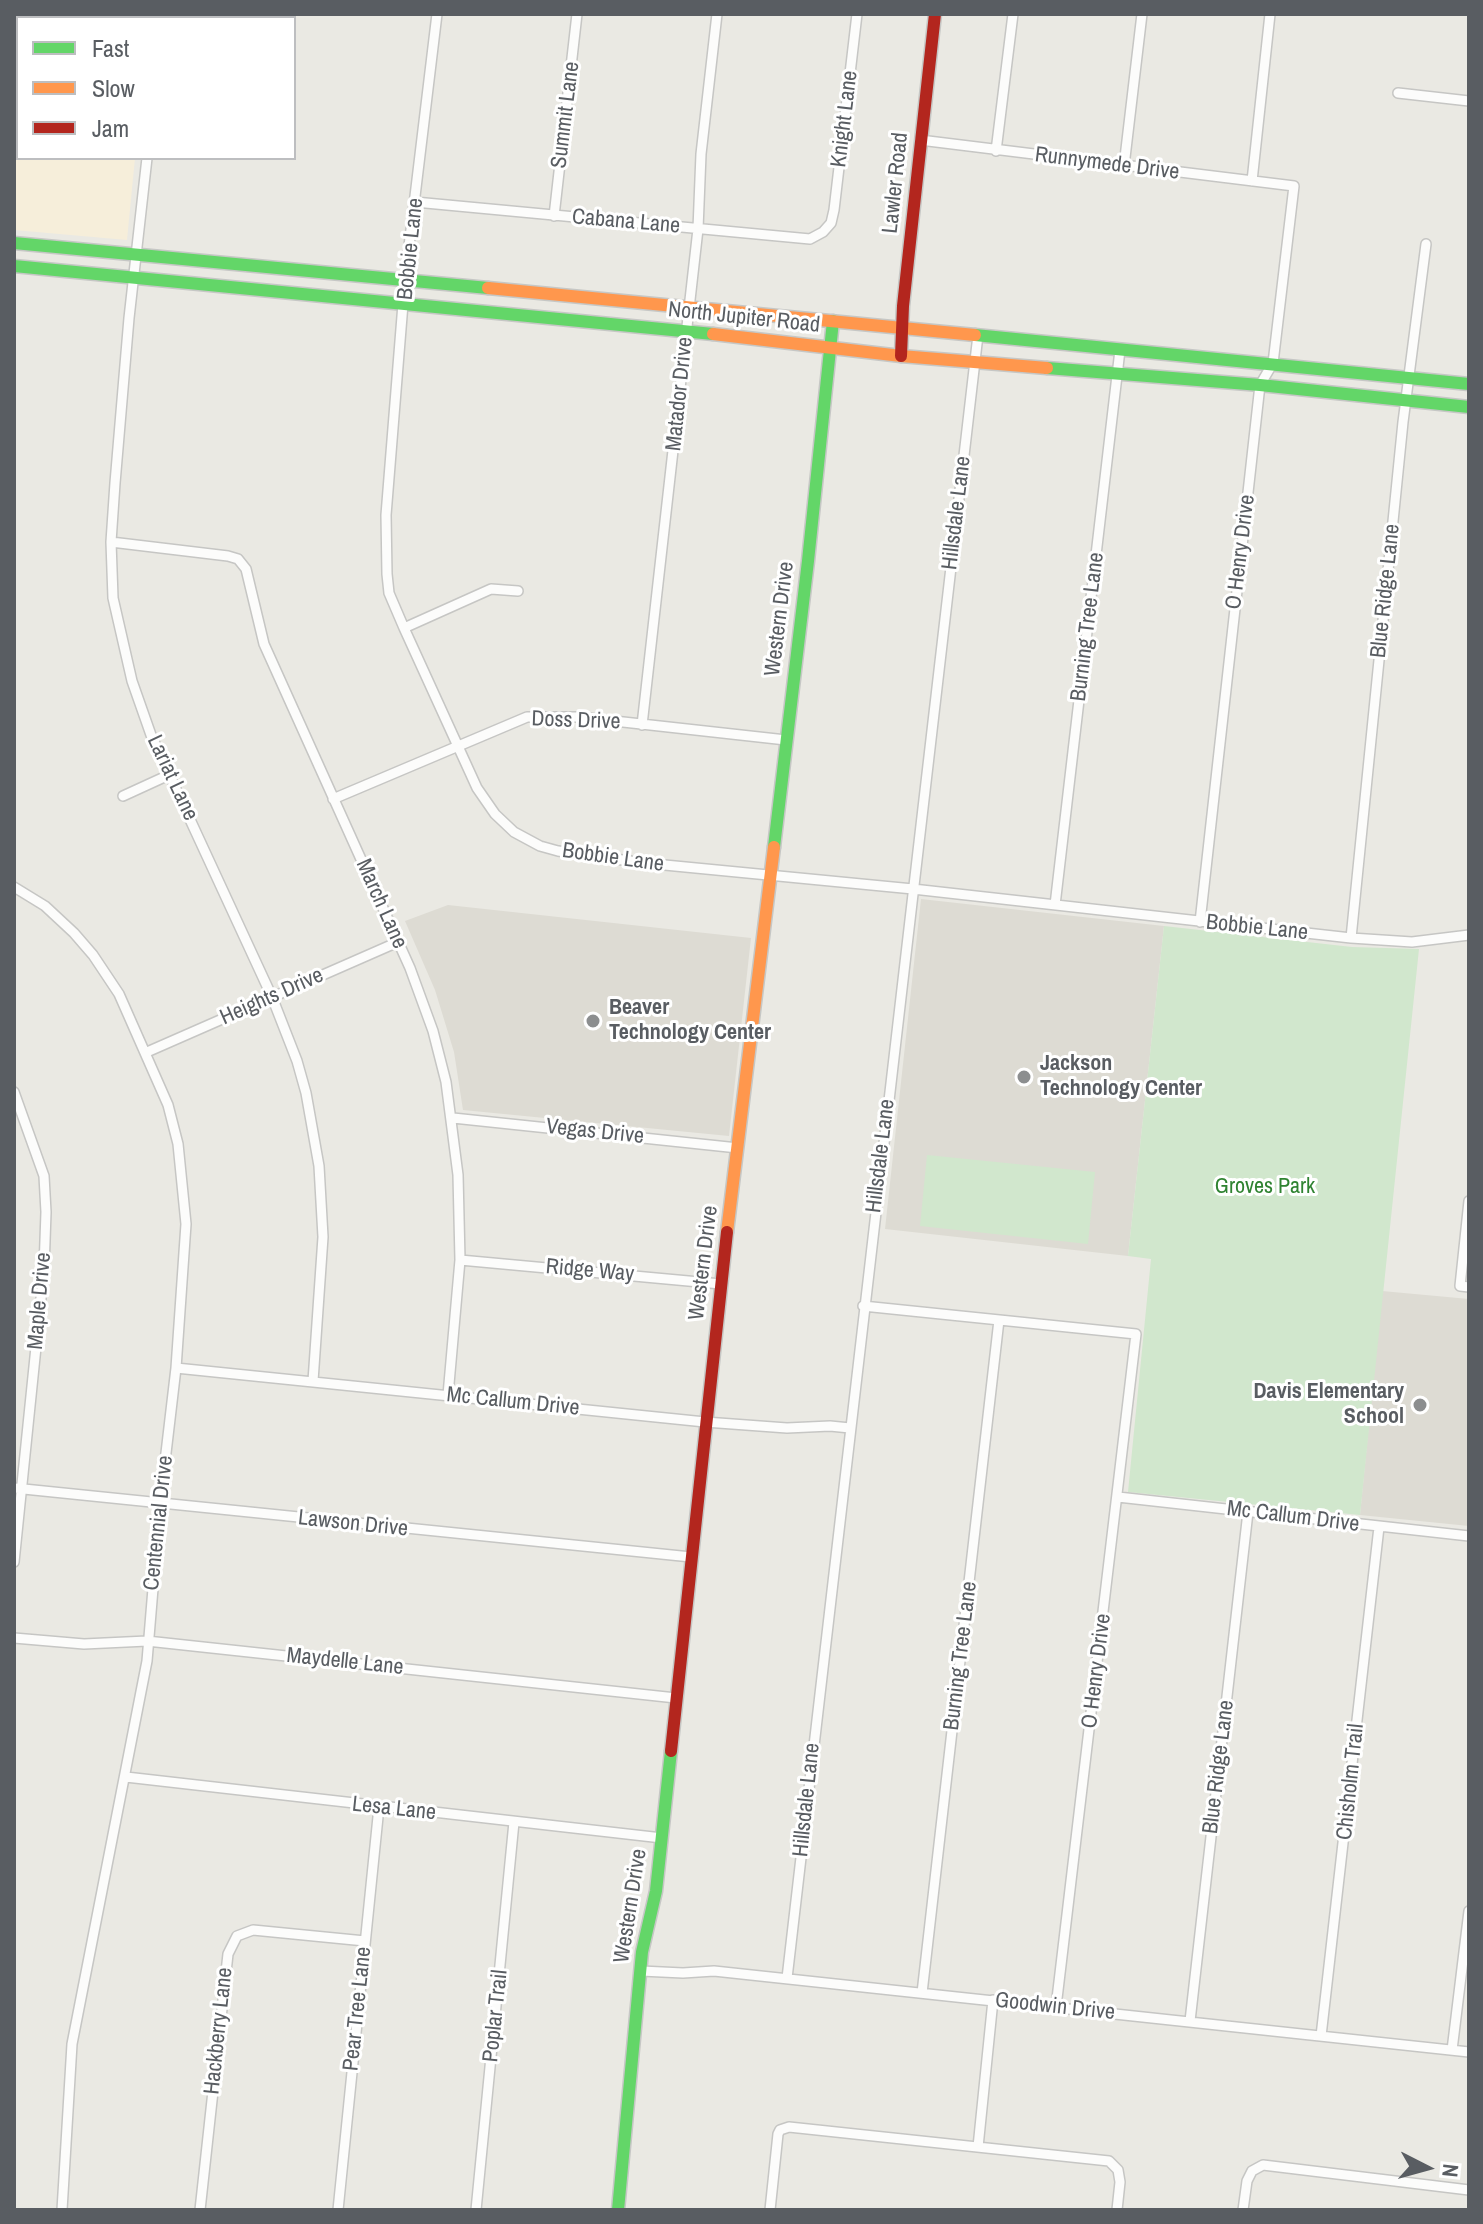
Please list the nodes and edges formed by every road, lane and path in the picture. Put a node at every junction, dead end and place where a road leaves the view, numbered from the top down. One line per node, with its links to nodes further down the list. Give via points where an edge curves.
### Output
1 (437, 14): 17 (street, Bobbie Lane)
2 (577, 14): 18 (street, Summit Lane)
3 (717, 14): 20 (street, Matador Drive)
4 (857, 14): 19 (street, Knight Lane)
5 (935, 14): 11 (main road, Lawler Road)
6 (1013, 14): 12 (street)
7 (1142, 14): 14 (street)
8 (1270, 14): 15 (street)
9 (1398, 93): 10 (street)
10 (1469, 101)
11 (920, 140): 12 (street, Runnymede Drive); 30 (main road, Lawler Road)
12 (996, 151): 14 (street, Runnymede Drive)
13 (147, 160): 23 (street, Lariat Lane)
14 (1124, 166): 15 (street, Runnymede Drive)
15 (1252, 181): 16 (street, Runnymede Drive)
16 (1294, 186): 37 (street, O Henry Drive)
17 (415, 202): 18 (street, Cabana Lane); 26 (street, Bobbie Lane)
18 (554, 216): 20 (street, Cabana Lane)
19 (831, 223): 20 (street, Cabana Lane, via 810,239)
20 (698, 229): 28 (street, Matador Drive)
21 (14, 243): 23 (main road, North Jupiter Road)
22 (1426, 244): 39 (street, Blue Ridge Lane)
23 (136, 255): 25 (street, Lariat Lane); 26 (main road, North Jupiter Road)
24 (14, 266): 25 (main road, North Jupiter Road)
25 (134, 278): 27 (main road, North Jupiter Road); 44 (street, Lariat Lane)
26 (405, 279): 27 (street, Bobbie Lane); 28 (main road, North Jupiter Road)
27 (405, 305): 31 (main road, North Jupiter Road); 46 (street, Bobbie Lane, via 385,546 389,593)
28 (690, 307): 29 (main road, North Jupiter Road); 31 (street, Matador Drive)
29 (833, 321): 30 (main road, North Jupiter Road); 33 (main road, Western Drive)
30 (901, 327): 32 (main road, North Jupiter Road); 35 (main road, Lawler Road)
31 (687, 331): 33 (main road, North Jupiter Road); 47 (street, Matador Drive)
32 (978, 335): 34 (main road, North Jupiter Road); 36 (street, Hillsdale Lane)
33 (830, 347): 35 (main road, North Jupiter Road); 48 (main road, Western Drive)
34 (1120, 350): 37 (main road, North Jupiter Road); 38 (street, Burning Tree Lane)
35 (901, 356): 36 (main road, North Jupiter Road)
36 (975, 361): 38 (main road, North Jupiter Road); 55 (street, Hillsdale Lane)
37 (1273, 363): 39 (main road, North Jupiter Road); 41 (street, O Henry Drive)
38 (1118, 372): 41 (main road, North Jupiter Road); 56 (street, Burning Tree Lane)
39 (1409, 377): 40 (main road, North Jupiter Road); 42 (street, Blue Ridge Lane)
40 (1469, 384)
41 (1260, 385): 42 (main road, North Jupiter Road); 57 (street, O Henry Drive)
42 (1406, 400): 43 (main road, North Jupiter Road); 59 (street, Blue Ridge Lane)
43 (1469, 407)
44 (111, 542): 50 (street, Lariat Lane, via 121,642 151,735); 52 (street, March Lane, via 238,559 246,569 264,644)
45 (518, 591): 46 (street, via 491,589)
46 (404, 628): 49 (street, Bobbie Lane)
47 (642, 725): 48 (street, Doss Drive); 49 (street, Doss Drive, via 527,717)
48 (786, 740): 53 (main road, Western Drive)
49 (459, 745): 52 (street, Doss Drive); 53 (street, Bobbie Lane, via 495,814 540,846)
50 (171, 774): 51 (street); 61 (street, Lariat Lane)
51 (123, 796)
52 (333, 799): 60 (street, March Lane)
53 (770, 875): 55 (street, Bobbie Lane); 65 (main road, Western Drive)
54 (14, 887): 62 (street, Centennial Drive, via 45,906 93,955)
55 (913, 889): 56 (street, Bobbie Lane); 70 (street, Hillsdale Lane)
56 (1055, 905): 57 (street, Bobbie Lane)
57 (1200, 922): 59 (street, Bobbie Lane)
58 (1469, 935): 59 (street, Bobbie Lane, via 1412,942)
59 (1351, 938)
60 (398, 942): 61 (street, Heights Drive); 64 (street, March Lane, via 433,1031)
61 (272, 997): 62 (street, Heights Drive); 73 (street, Lariat Lane, via 306,1093 319,1166 323,1237)
62 (147, 1052): 72 (street, Centennial Drive, via 168,1105 184,1187)
63 (14, 1092): 77 (street, Maple Drive, via 44,1176 46,1212)
64 (453, 1118): 65 (street, Vegas Drive); 67 (street, March Lane)
65 (738, 1148): 68 (main road, Western Drive)
66 (1469, 1201): 69 (street)
67 (460, 1260): 68 (street, Ridge Way); 74 (street, March Lane)
68 (721, 1284): 75 (main road, Western Drive)
69 (1465, 1287)
70 (863, 1306): 71 (street); 76 (street, Hillsdale Lane)
71 (999, 1320): 78 (street, O Henry Drive, via 1136,1334); 96 (street, Burning Tree Lane)
72 (176, 1368): 73 (street, Mc Callum Drive); 79 (street, Centennial Drive)
73 (313, 1381): 74 (street, Mc Callum Drive)
74 (448, 1395): 75 (street, Mc Callum Drive)
75 (705, 1422): 76 (street, Mc Callum Drive); 83 (main road, Western Drive)
76 (850, 1428): 95 (street, Hillsdale Lane)
77 (18, 1489): 79 (street, Lawson Drive); 84 (street, Maple Drive)
78 (1118, 1497): 80 (street, Mc Callum Drive); 98 (street, O Henry Drive)
79 (160, 1504): 83 (street, Lawson Drive); 86 (street, Centennial Drive)
80 (1248, 1512): 81 (street, Mc Callum Drive); 99 (street, Blue Ridge Lane)
81 (1379, 1527): 82 (street, Mc Callum Drive); 100 (street, Chisholm Trail)
82 (1469, 1536)
83 (691, 1557): 87 (main road, Western Drive)
84 (14, 1562)
85 (14, 1638): 86 (street, Maydelle Lane, via 84,1644)
86 (147, 1641): 87 (street, Maydelle Lane); 88 (street, Centennial Drive)
87 (676, 1698): 91 (main road, Western Drive)
88 (126, 1777): 89 (street, Lesa Lane); 105 (street, Centennial Drive, via 72,2044)
89 (379, 1807): 90 (street, Lesa Lane); 93 (street, Pear Tree Lane)
90 (514, 1822): 91 (street, Lesa Lane); 108 (street, Poplar Trail)
91 (662, 1838): 94 (main road, Western Drive)
92 (1469, 1911): 101 (street)
93 (365, 1941): 106 (street, Hackberry Lane, via 253,1930 237,1936 226,1965); 107 (street, Pear Tree Lane)
94 (641, 1971): 95 (street, Goodwin Drive); 109 (main road, Western Drive)
95 (787, 1978): 96 (street, Goodwin Drive)
96 (922, 1993): 97 (street, Goodwin Drive)
97 (993, 2000): 98 (street, Goodwin Drive); 103 (street)
98 (1056, 2007): 99 (street, Goodwin Drive)
99 (1190, 2021): 100 (street, Goodwin Drive)
100 (1321, 2036): 101 (street, Goodwin Drive)
101 (1452, 2050): 102 (street, Goodwin Drive)
102 (1469, 2052)
103 (978, 2147): 110 (street, via 789,2127 780,2130); 111 (street, via 1109,2161 1120,2182)
104 (1469, 2190): 112 (street, via 1263,2165 1247,2181)
105 (62, 2210)
106 (200, 2210)
107 (338, 2210)
108 (476, 2210)
109 (618, 2210)
110 (770, 2210)
111 (1117, 2210)
112 (1243, 2210)

